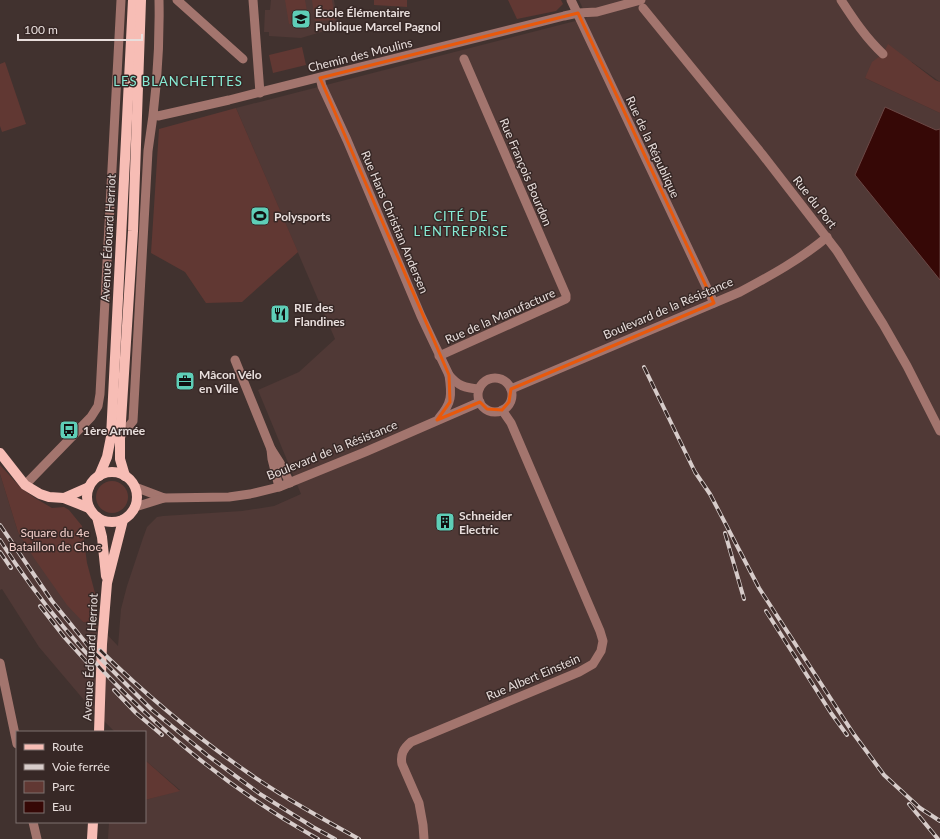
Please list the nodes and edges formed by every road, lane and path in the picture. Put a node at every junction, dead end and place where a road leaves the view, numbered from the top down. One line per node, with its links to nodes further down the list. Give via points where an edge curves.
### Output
1 (121, 0): 35 (street, via 98,406 91,417)
2 (133, 0): 32 (main road, Avenue Édouard Herriot, via 111,437 107,457)
3 (142, 0): 29 (main road, Avenue Édouard Herriot, via 133,231)
4 (158, 0): 16 (street)
5 (176, 0): 12 (street)
6 (253, 0): 15 (street)
7 (571, 0): 10 (street, Rue de la République)
8 (841, 0): 11 (street, via 871,44)
9 (642, 4): 10 (street, Chemin des Moulins); 17 (street, Rue du Port)
10 (578, 13): 14 (street, Chemin des Moulins); 19 (street, Rue de la République)
11 (883, 54)
12 (242, 59)
13 (464, 59): 18 (street, Rue François Bourdon)
14 (320, 78): 15 (street, Chemin des Moulins); 20 (street, Rue Hans Christian Andersen)
15 (260, 93): 16 (street, Chemin des Moulins, via 158,116)
16 (154, 114): 29 (street, via 148,151 133,420)
17 (827, 237): 19 (street, Boulevard de la Résistance, via 815,248 766,278); 28 (street, Rue du Port, via 883,324)
18 (566, 295): 20 (street, Rue de la Manufacture, via 562,302)
19 (714, 303): 24 (street, Boulevard de la Résistance)
20 (439, 356): 22 (street, Rue Hans Christian Andersen)
21 (235, 360): 30 (street)
22 (449, 375): 23 (street, Rue Hans Christian Andersen, via 454,382 466,388); 27 (street, Rue Hans Christian Andersen, via 451,397 446,410)
23 (479, 389): 24 (street, via 486,381 496,378 506,382); 25 (street)
24 (510, 389): 26 (street, via 510,402)
25 (480, 402): 26 (street, via 487,409); 27 (street, Boulevard de la Résistance)
26 (502, 410): 53 (street, Rue Albert Einstein, via 510,423 603,641 601,651 593,664 579,672 411,742 405,747 401,758 402,764 419,803)
27 (437, 420): 34 (street, Boulevard de la Résistance)
28 (940, 431)
29 (120, 437): 33 (main road, Avenue Édouard Herriot, via 120,459)
30 (271, 449): 34 (street); 38 (street)
31 (2, 457): 35 (main road)
32 (99, 476): 33 (main road, via 112,472); 36 (main road)
33 (125, 476): 37 (main road)
34 (290, 483): 38 (street, Boulevard de la Résistance)
35 (25, 485): 39 (main road, via 40,494)
36 (89, 487): 39 (main road); 42 (main road, via 87,501)
37 (135, 487): 40 (street, Boulevard de la Résistance); 41 (main road)
38 (279, 487): 40 (street, Boulevard de la Résistance, via 229,497)
39 (64, 498): 42 (main road)
40 (164, 498): 41 (street, Boulevard de la Résistance)
41 (135, 507): 44 (main road)
42 (90, 508): 43 (main road)
43 (97, 517): 44 (main road, via 109,522); 45 (main road, Avenue Édouard Herriot)
44 (123, 520): 45 (main road, Avenue Édouard Herriot)
45 (107, 583): 47 (main road, Avenue Édouard Herriot)
46 (0, 663): 48 (street)
47 (99, 731)
48 (16, 739)
49 (33, 823): 51 (street)
50 (93, 823): 52 (main road)
51 (37, 839)
52 (92, 839)
53 (424, 839)

